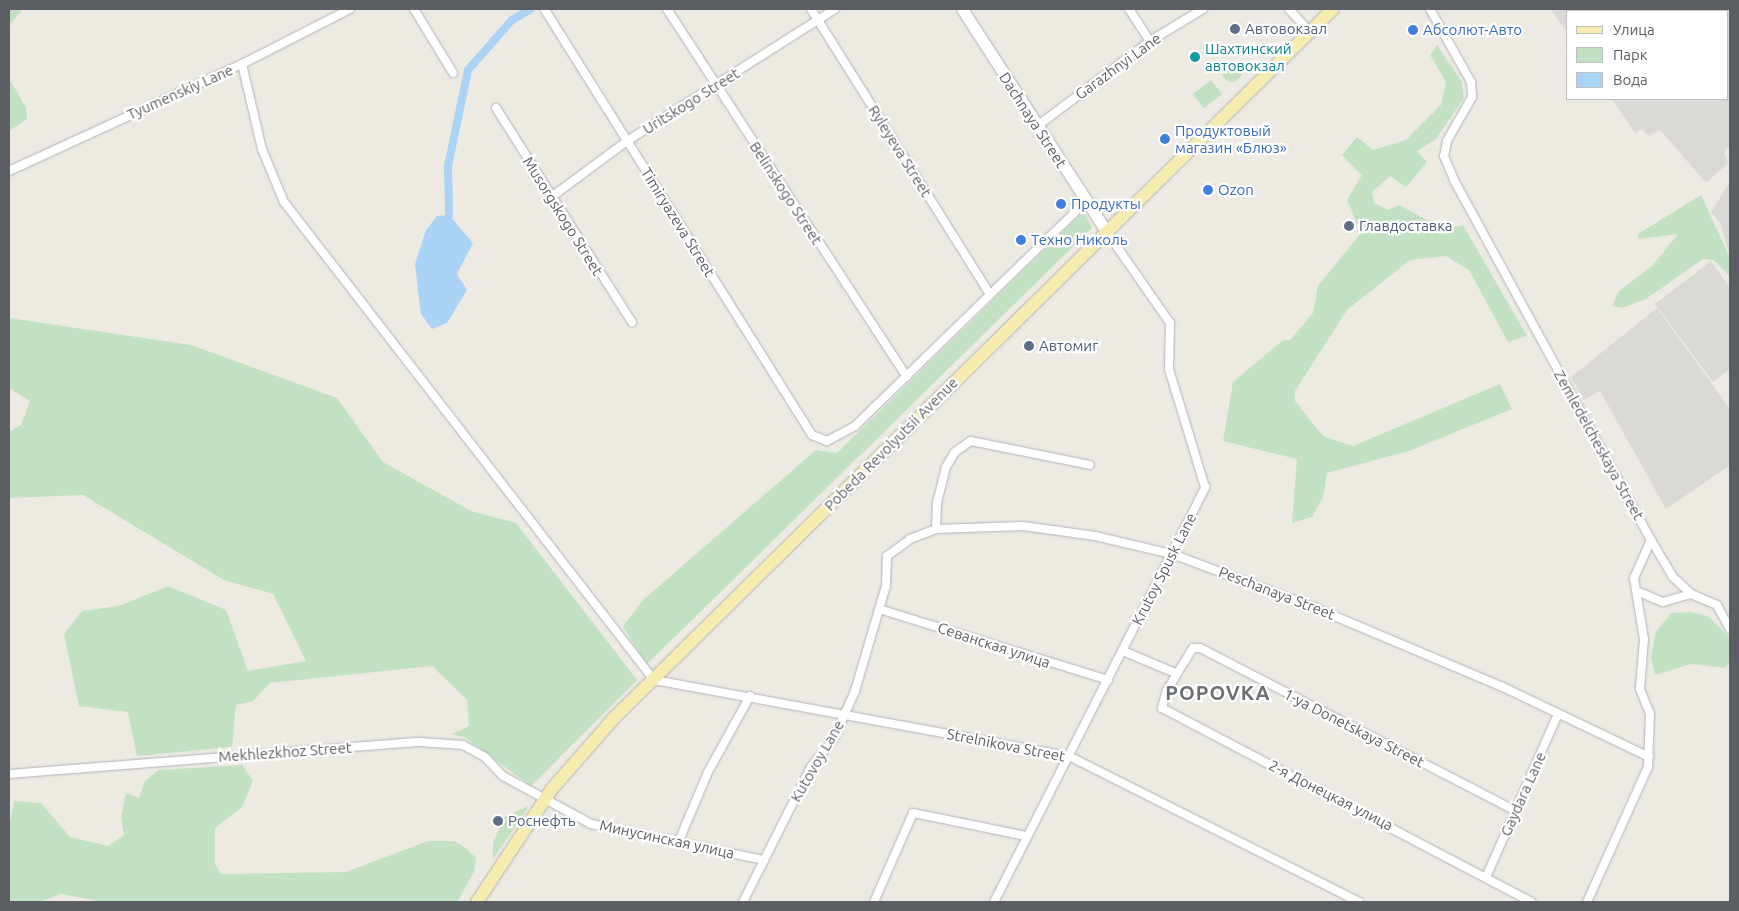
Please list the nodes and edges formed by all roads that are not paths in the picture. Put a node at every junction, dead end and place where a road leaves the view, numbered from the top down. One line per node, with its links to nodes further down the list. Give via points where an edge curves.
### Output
1 (350, 9): 16 (street, Tyumenskiy Lane)
2 (414, 9): 17 (street)
3 (667, 9): 18 (street, Belinskogo Street)
4 (811, 9): 13 (street, Ryleyeva Street)
5 (835, 9): 13 (street, Uritskogo Street)
6 (962, 9): 20 (street, Dachnaya Street)
7 (1129, 9): 15 (street)
8 (1203, 9): 15 (street, Garazhnyi Lane)
9 (1289, 9): 14 (street)
10 (1332, 9): 14 (main road, Pobeda Revolyutsii Avenue)
11 (1430, 9): 31 (street, Zemledelcheskaya Street, via 1471,82 1472,96 1446,148 1455,182)
12 (545, 10): 21 (street, Timiryazeva Street)
13 (818, 20): 18 (street, Uritskogo Street); 26 (street, Ryleyeva Street)
14 (1310, 32): 25 (main road, Pobeda Revolyutsii Avenue)
15 (1150, 41): 20 (street, Garazhnyi Lane)
16 (242, 64): 22 (street, Tyumenskiy Lane); 40 (street, via 262,149 284,202)
17 (453, 73)
18 (716, 86): 21 (street, Uritskogo Street); 28 (street, Belinskogo Street)
19 (496, 108): 23 (street, Musorgskogo Street)
20 (1036, 127): 24 (street, Dachnaya Street)
21 (627, 141): 23 (street, Uritskogo Street); 28 (street, Timiryazeva Street, via 812,435 826,440 840,437)
22 (9, 171)
23 (550, 198): 27 (street, Musorgskogo Street)
24 (1086, 201): 25 (street, Dachnaya Street); 26 (street)
25 (1106, 230): 32 (street, Krutoy Spusk Lane, via 1170,323 1169,369 1205,487); 40 (main road, Pobeda Revolyutsii Avenue)
26 (990, 293): 28 (street)
27 (632, 322)
28 (907, 377)
29 (1090, 465): 30 (street, via 971,441 955,452 946,467 937,503)
30 (936, 529): 32 (street, Peschanaya Street, via 1023,526 1095,536); 33 (street, Peschanaya Street, via 910,540)
31 (1652, 540): 34 (street, via 1634,578); 35 (street, Zemledelcheskaya Street, via 1673,577)
32 (1172, 554): 38 (street, Krutoy Spusk Lane); 44 (street, Peschanaya Street, via 1318,608)
33 (887, 556): 36 (street, Kutovoy Lane)
34 (1639, 592): 35 (street, via 1663,602 1676,602); 46 (street, via 1644,639 1640,689 1650,714)
35 (1691, 594): 37 (street, via 1717,605)
36 (879, 609): 41 (street, Севанская улица); 43 (street, Kutovoy Lane)
37 (1730, 629)
38 (1122, 651): 39 (street); 41 (street, Krutoy Spusk Lane)
39 (1175, 673): 49 (street, 1-ya Donetskaya Street, via 1193,648 1200,648); 53 (street, 2-я Донецкая улица, via 1162,708)
40 (654, 680): 42 (street, Strelnikova Street); 48 (main road, Pobeda Revolyutsii Avenue, via 588,745)
41 (1108, 680): 45 (street, Krutoy Spusk Lane)
42 (750, 696): 43 (street, Strelnikova Street); 51 (street, via 708,772)
43 (844, 714): 45 (street, Strelnikova Street); 52 (street, Kutovoy Lane, via 833,740 811,767)
44 (1558, 714): 46 (street, Peschanaya Street); 49 (street, Gaydara Lane)
45 (1069, 756): 50 (street, Krutoy Spusk Lane); 58 (street, Strelnikova Street)
46 (1649, 757): 60 (street, via 1639,794)
47 (9, 774): 48 (street, Mekhlezkhoz Street, via 420,742 463,745)
48 (544, 801): 51 (street, Минусинская улица, via 591,824); 54 (main road, Pobeda Revolyutsii Avenue)
49 (1516, 811): 53 (street, Gaydara Lane)
50 (1026, 836): 56 (street, via 913,813); 57 (street, Krutoy Spusk Lane)
51 (678, 843): 52 (street, Минусинская улица)
52 (764, 860): 55 (street, Kutovoy Lane)
53 (1487, 875): 59 (street, 2-я Донецкая улица)
54 (477, 902)
55 (743, 902)
56 (874, 902)
57 (994, 902)
58 (1359, 902)
59 (1531, 902)
60 (1587, 902)

